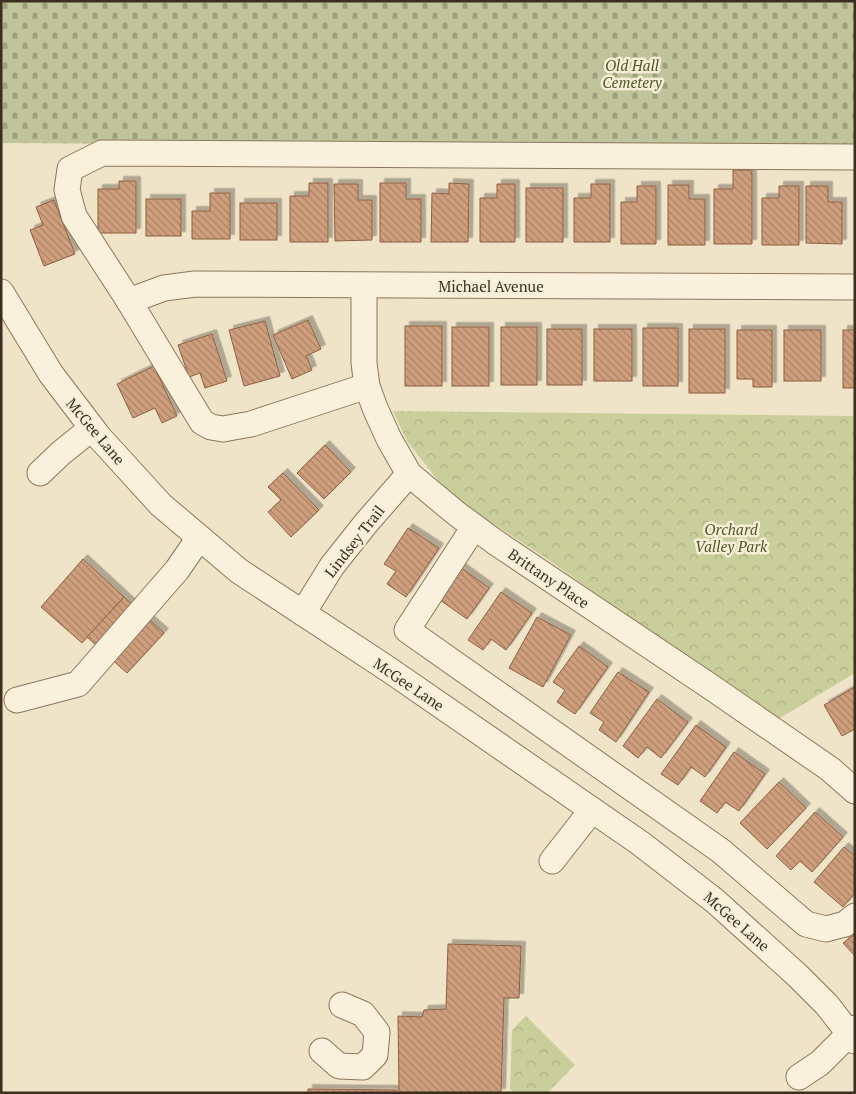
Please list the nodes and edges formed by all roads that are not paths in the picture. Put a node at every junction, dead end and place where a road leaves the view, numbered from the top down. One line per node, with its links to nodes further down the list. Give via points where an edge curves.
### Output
1 (855, 158): 5 (street, via 102,153 70,170 67,190 74,216)
2 (364, 286): 3 (street, Michael Avenue); 5 (street, Michael Avenue, via 194,284 164,288); 6 (street, Brittany Place, via 364,363)
3 (855, 287)
4 (1, 292): 7 (street, McGee Lane, via 51,374)
5 (130, 301): 6 (street, via 202,422 211,427 223,430 251,424)
6 (368, 386): 9 (street, Brittany Place, via 374,408)
7 (92, 428): 8 (street); 11 (street, McGee Lane, via 160,505)
8 (40, 473)
9 (409, 474): 10 (street, Brittany Place); 12 (street, Lindsey Trail, via 332,566)
10 (474, 527): 14 (street, Brittany Place, via 822,763); 17 (street, via 407,630 721,850 806,924 826,930)
11 (200, 538): 12 (street, McGee Lane, via 239,572); 13 (street, via 177,570 78,684)
12 (303, 613): 15 (street, McGee Lane)
13 (17, 700)
14 (855, 791)
15 (592, 810): 16 (street); 19 (street, McGee Lane, via 640,843 746,926)
16 (552, 861)
17 (855, 916)
18 (342, 1005): 20 (street, via 363,1014 377,1032 375,1055 363,1067 339,1066)
19 (853, 1034): 21 (street)
20 (322, 1051)
21 (799, 1077)

